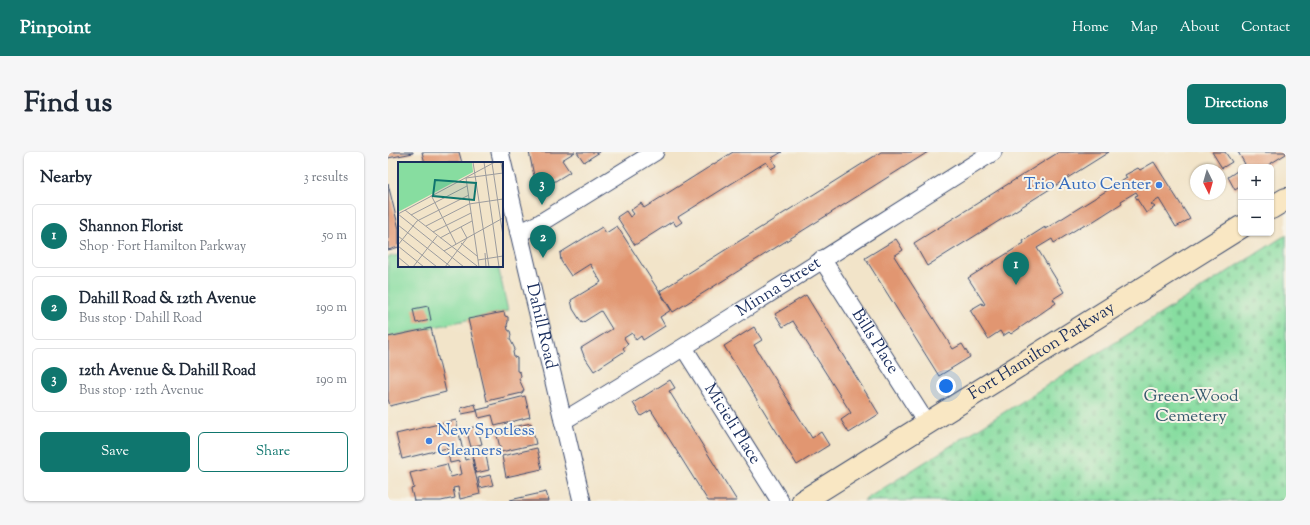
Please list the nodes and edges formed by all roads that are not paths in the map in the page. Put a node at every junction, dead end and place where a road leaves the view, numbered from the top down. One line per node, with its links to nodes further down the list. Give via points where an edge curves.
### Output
1 (500, 152): 4 (street, Dahill Road)
2 (655, 152): 9 (street, via 540,223)
3 (993, 152): 10 (street, Minna Street)
4 (502, 162)
5 (503, 165): 9 (street, Dahill Road)
6 (1286, 199): 7 (main road)
7 (1274, 206)
8 (1238, 229): 13 (main road, Fort Hamilton Parkway)
9 (519, 233): 12 (street, Dahill Road)
10 (822, 259): 11 (street, Minna Street); 13 (street, Bills Place)
11 (684, 348): 12 (street, Minna Street); 15 (street, Micieli Place)
12 (563, 421): 14 (street, Dahill Road)
13 (927, 424): 16 (main road, Fort Hamilton Parkway)
14 (582, 501)
15 (780, 501)
16 (804, 501)

